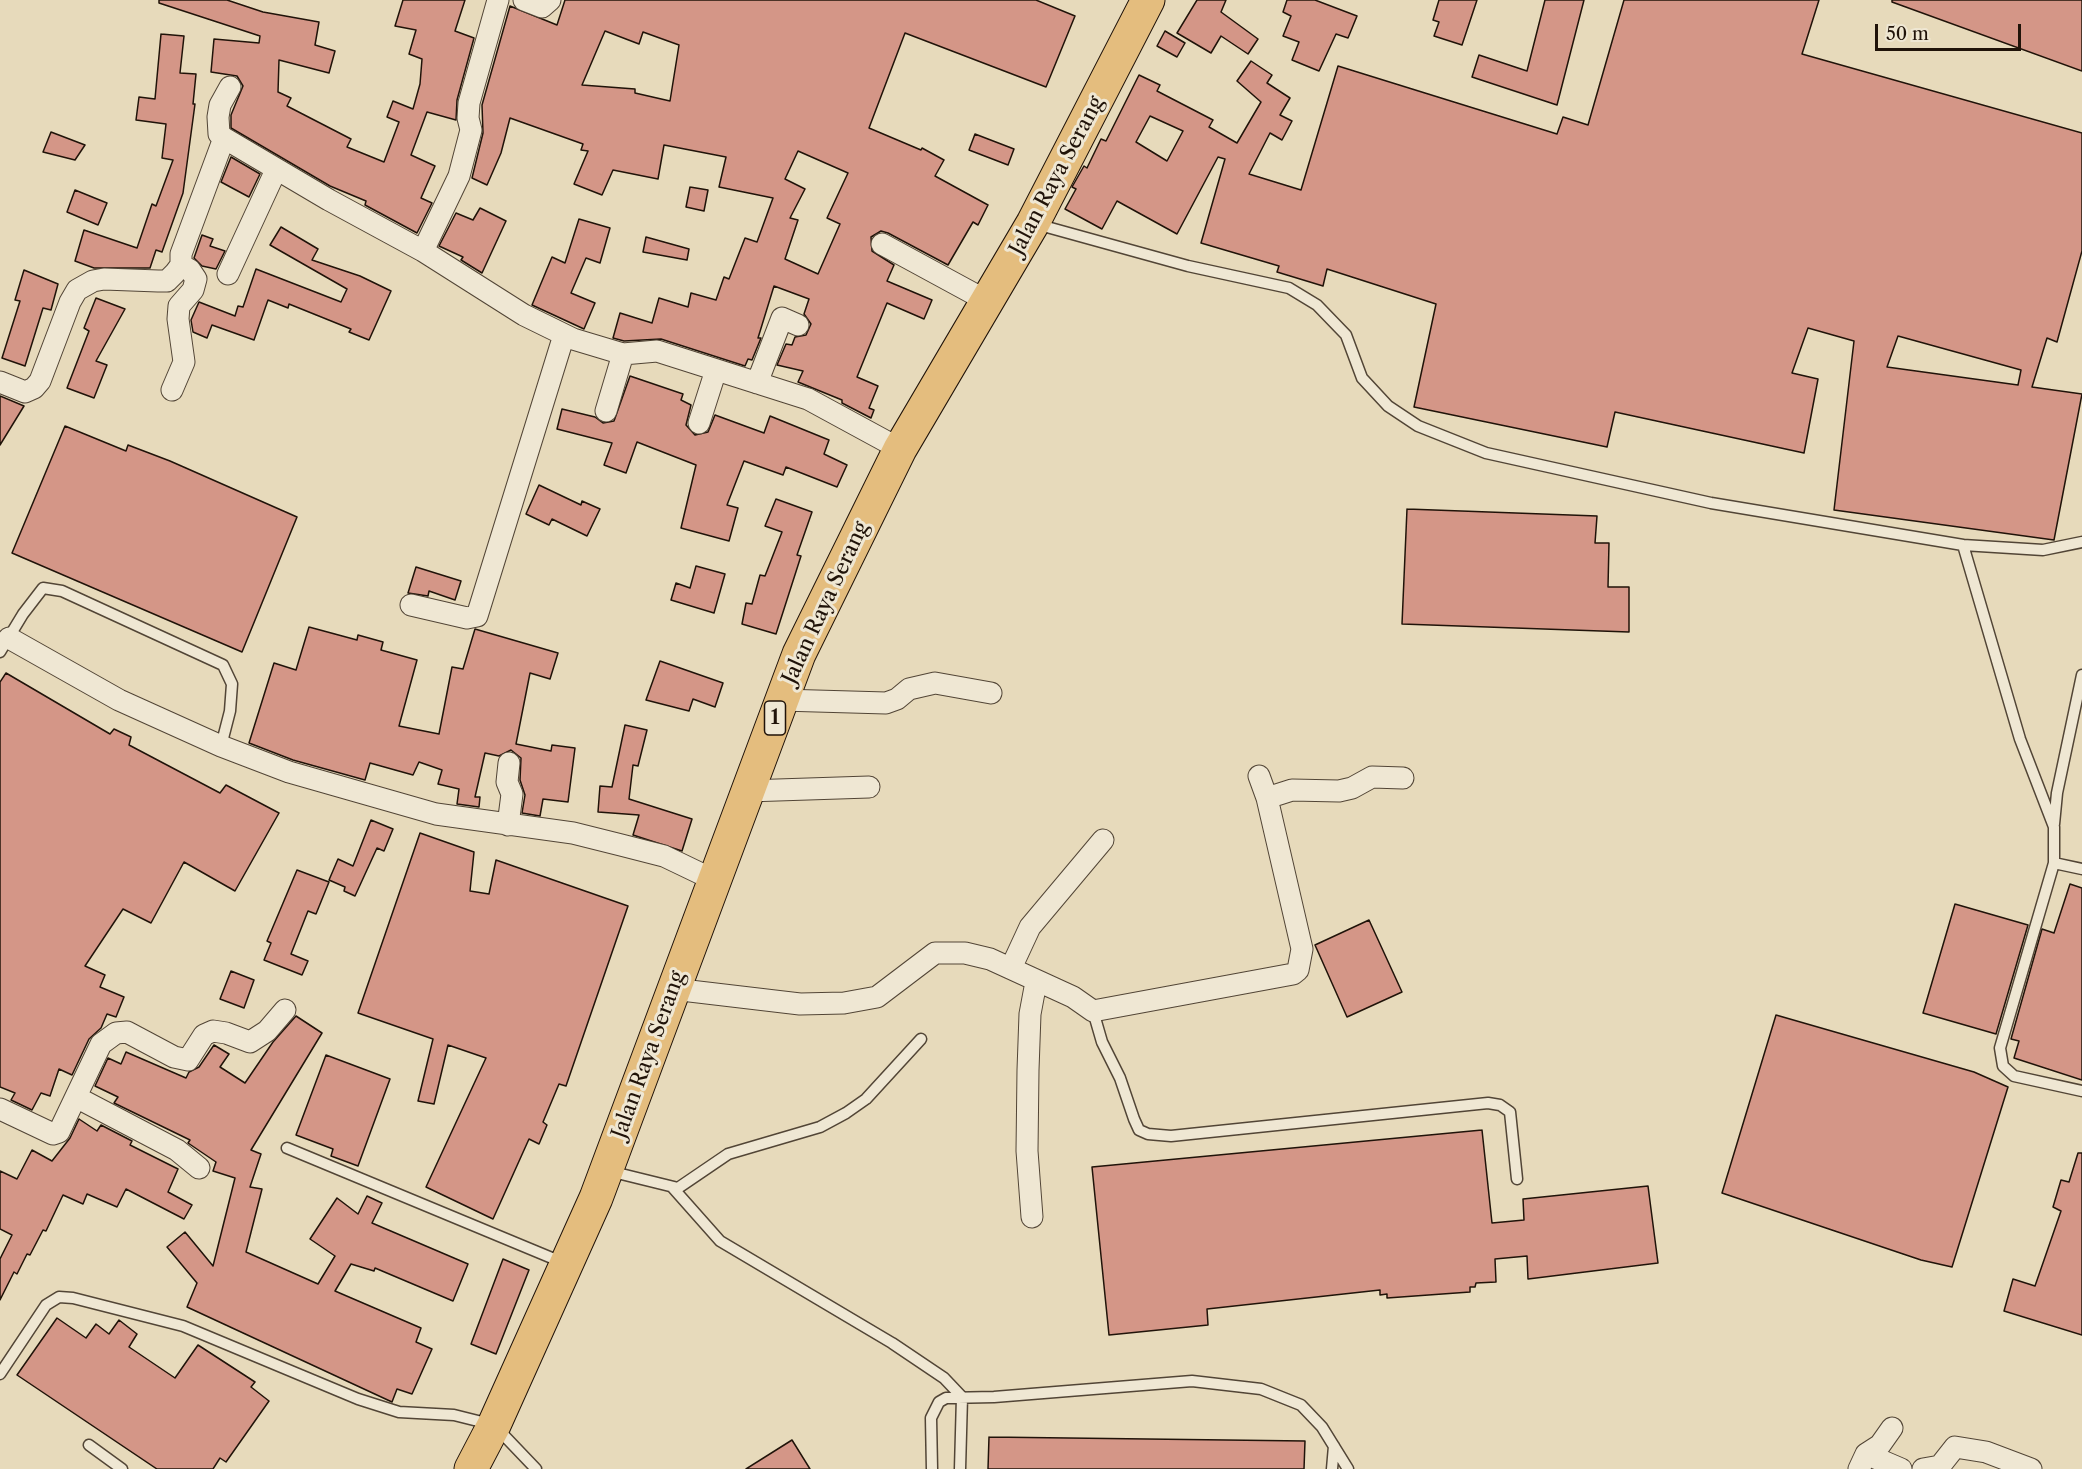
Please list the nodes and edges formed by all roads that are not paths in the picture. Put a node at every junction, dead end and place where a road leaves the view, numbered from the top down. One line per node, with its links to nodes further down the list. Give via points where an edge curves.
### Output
1 (498, 0): 10 (street, via 469,103 471,130 459,176)
2 (524, 0): 3 (street, via 542,7)
3 (550, 0)
4 (1148, 0): 8 (highway, Jalan Raya Serang / 1)
5 (230, 87): 6 (street, via 218,117 219,134)
6 (224, 138): 7 (street); 11 (street, via 180,255)
7 (276, 170): 10 (street); 12 (street)
8 (1033, 223): 13 (highway, Jalan Raya Serang / 1); 25 (lane, via 1188,266 1289,288 1317,305 1346,335 1362,378 1388,406 1418,426 1486,453 1711,503)
9 (882, 244): 13 (street)
10 (423, 251): 15 (street, via 524,315)
11 (181, 266): 18 (street, via 166,281 104,279 77,290 40,381 26,392); 20 (street, via 196,279 193,290 179,306 184,362)
12 (228, 274)
13 (987, 301): 23 (highway, Jalan Raya Serang / 1)
14 (798, 325): 19 (street, via 782,318)
15 (564, 334): 16 (street); 26 (street, via 477,616 467,618)
16 (623, 354): 17 (street, via 657,351); 21 (street)
17 (716, 370): 19 (street); 22 (street)
18 (0, 381)
19 (757, 383): 23 (street, via 808,399)
20 (172, 390)
21 (606, 411)
22 (699, 423)
23 (900, 449): 30 (highway, Jalan Raya Serang / 1, via 799,654)
24 (2082, 542): 25 (lane, via 2043,550)
25 (1963, 545): 39 (lane, via 2020,739)
26 (411, 606)
27 (3, 642): 31 (street); 31 (lane, via 43,588 62,591 224,665 232,684)
28 (2082, 675): 39 (lane, via 2057,793)
29 (991, 693): 30 (street, via 935,683 909,689 886,703)
30 (781, 700): 36 (highway, Jalan Raya Serang / 1)
31 (221, 746): 38 (street, via 289,772 436,814)
32 (509, 763): 38 (street, via 508,788 512,794)
33 (1259, 776): 37 (street)
34 (1403, 778): 37 (street, via 1372,777 1339,791 1292,790)
35 (869, 787): 36 (street)
36 (747, 791): 43 (highway, Jalan Raya Serang / 1)
37 (1267, 798): 48 (street, via 1302,949 1298,970)
38 (508, 825): 43 (street, via 621,844 664,856)
39 (2054, 827): 41 (lane)
40 (1103, 840): 44 (street, via 1030,927)
41 (2054, 863): 42 (lane); 50 (lane, via 2001,1048 2003,1066 2014,1076)
42 (2082, 869)
43 (714, 880): 46 (highway, Jalan Raya Serang / 1)
44 (1011, 968): 45 (street); 46 (street, via 964,953 935,953 877,997 844,1003 789,1003)
45 (1036, 982): 48 (street); 58 (street, via 1030,1014 1028,1081 1027,1151)
46 (674, 988): 55 (highway, Jalan Raya Serang / 1)
47 (285, 1010): 51 (street, via 258,1039 250,1042 226,1032 204,1035 188,1060 174,1057 127,1032 116,1033 100,1044)
48 (1093, 1011): 56 (lane, via 1134,1119 1139,1130 1148,1134 1171,1136 1488,1103 1510,1112)
49 (921, 1039): 57 (lane, via 866,1099 846,1113 820,1127 728,1154 685,1185)
50 (2082, 1091)
51 (76, 1097): 52 (street, via 64,1124 53,1134); 54 (street, via 177,1150)
52 (0, 1109)
53 (287, 1148): 59 (lane)
54 (199, 1168)
55 (606, 1171): 57 (lane); 59 (highway, Jalan Raya Serang / 1)
56 (1516, 1179)
57 (673, 1188): 61 (lane, via 720,1241 892,1343 944,1378)
58 (1032, 1217)
59 (565, 1264): 62 (highway, Jalan Raya Serang / 1)
60 (0, 1374): 62 (lane, via 45,1305 59,1298 73,1298 183,1326 399,1412 454,1415)
61 (962, 1397): 65 (lane, via 1192,1381 1261,1389 1301,1405); 70 (lane, via 939,1402 931,1418); 71 (lane)
62 (494, 1425): 68 (highway, Jalan Raya Serang / 1); 69 (lane)
63 (1892, 1428): 66 (street)
64 (89, 1445): 67 (lane)
65 (1334, 1446): 72 (lane); 73 (lane)
66 (1862, 1462): 74 (street)
67 (122, 1469)
68 (471, 1469)
69 (536, 1469)
70 (932, 1469)
71 (960, 1469)
72 (1332, 1469)
73 (1348, 1469)
74 (1901, 1469)
75 (1923, 1469): 76 (street, via 1940,1466 1955,1447 1986,1452)
76 (2031, 1469)

